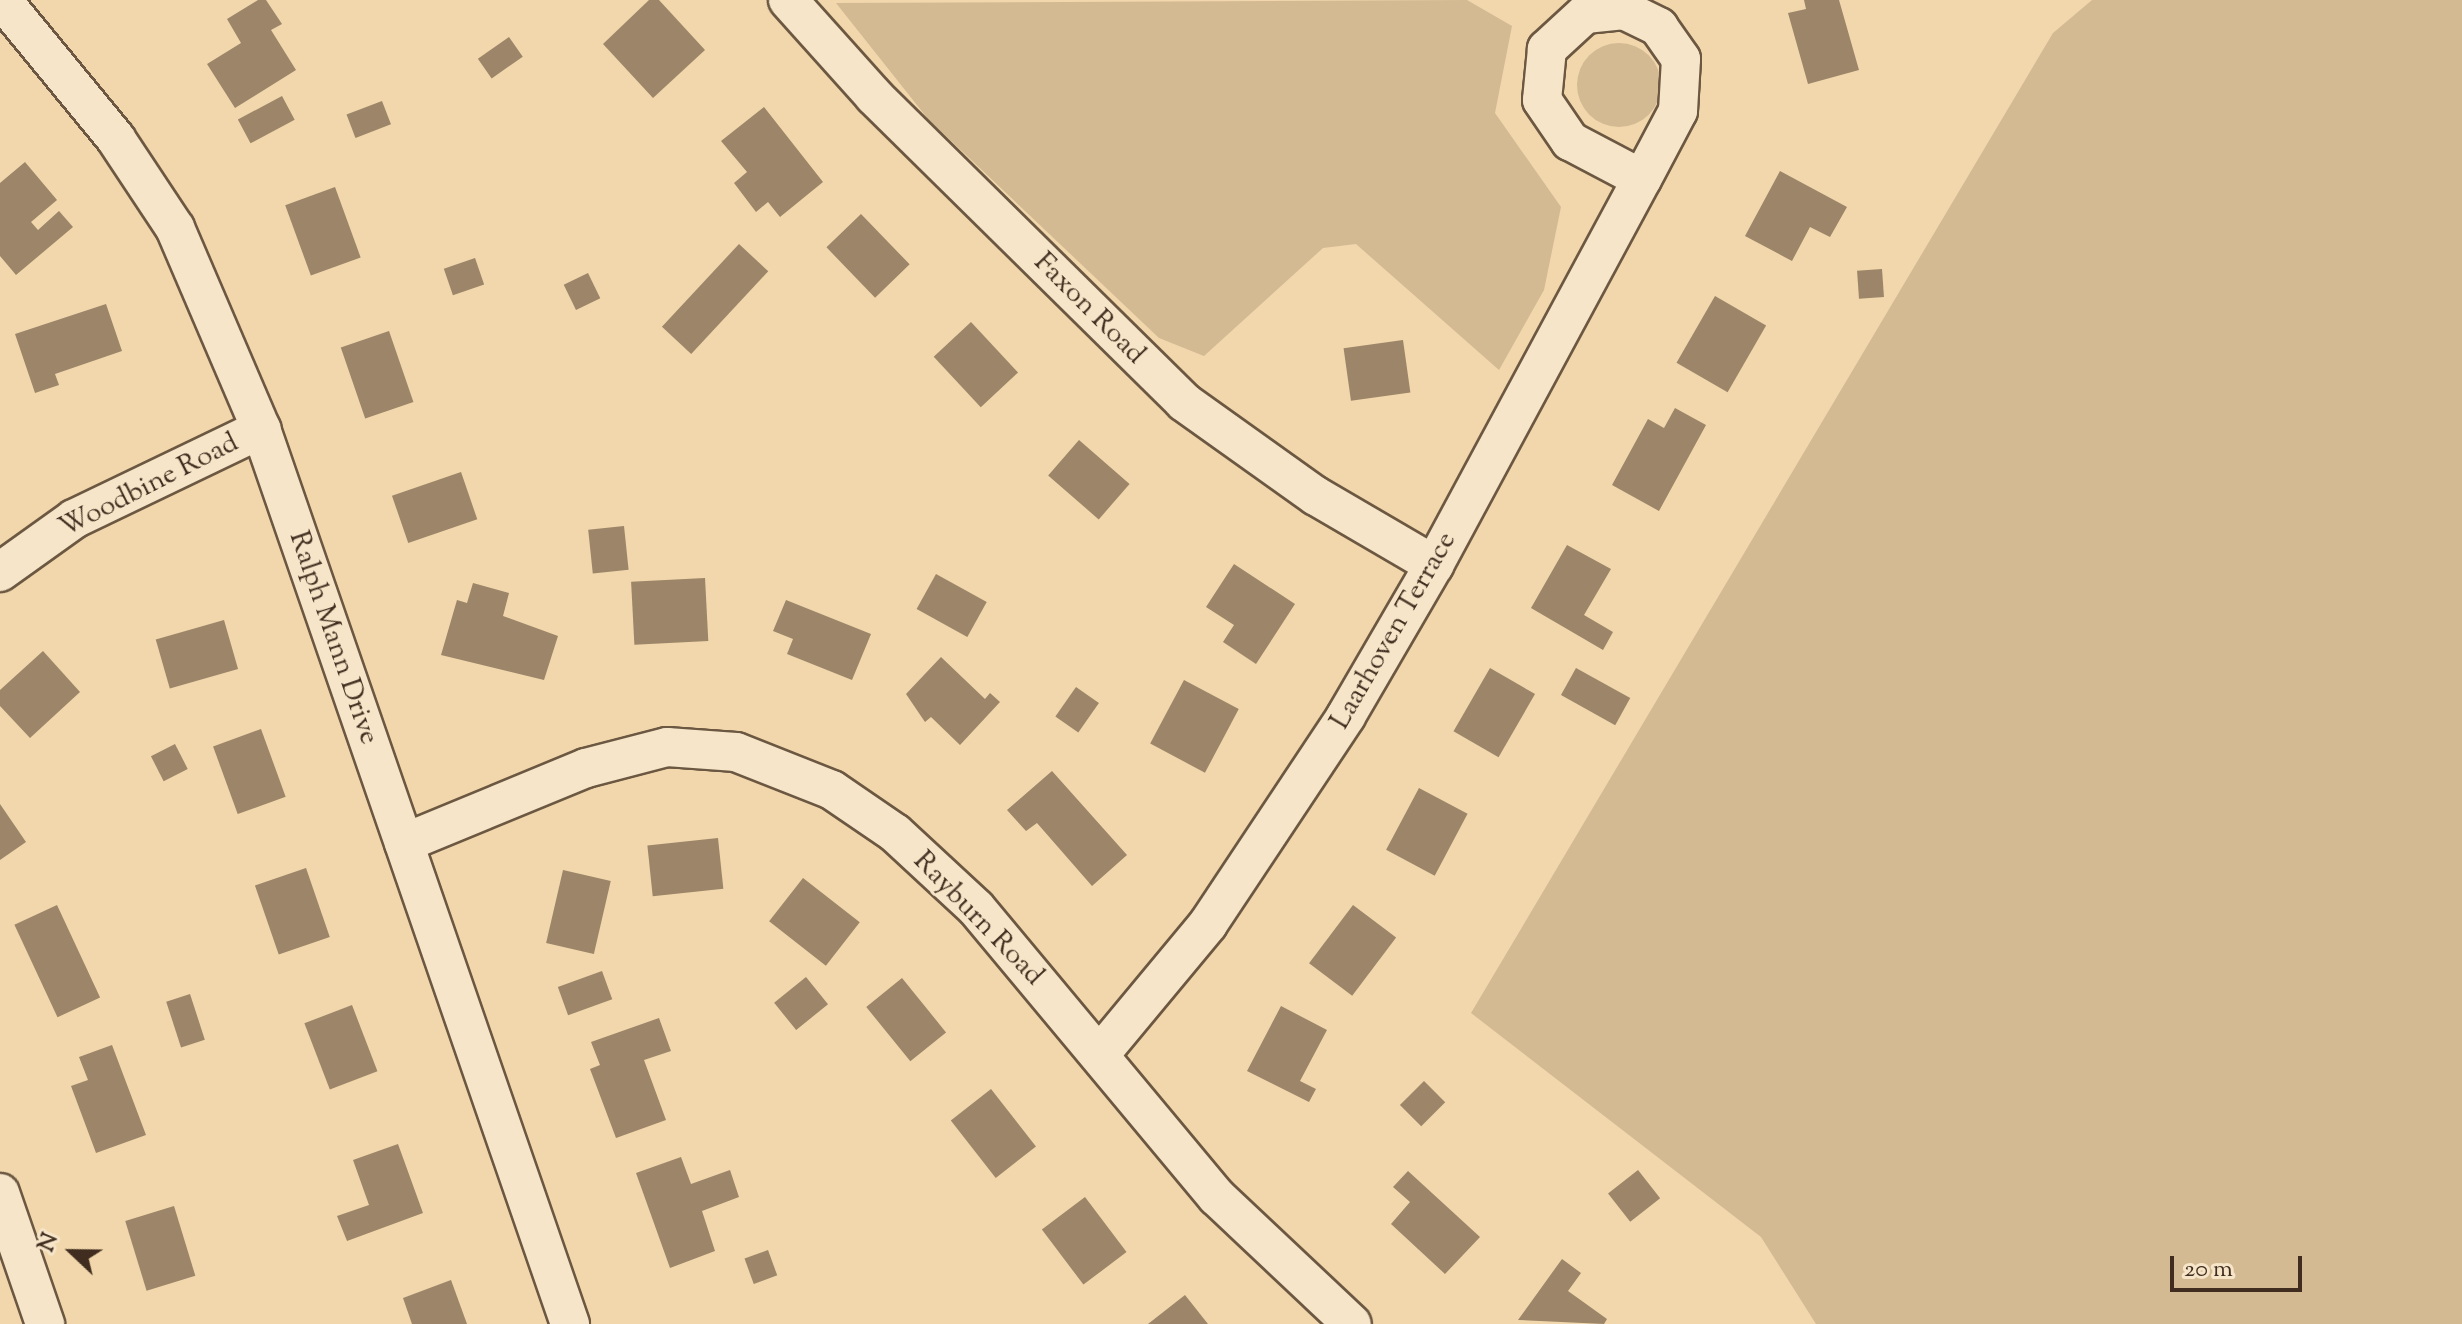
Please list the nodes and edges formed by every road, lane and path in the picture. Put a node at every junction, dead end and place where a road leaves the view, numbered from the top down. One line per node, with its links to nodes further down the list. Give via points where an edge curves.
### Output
1 (2, 0): 4 (street, Ralph Mann Drive, via 116,139 175,228)
2 (788, 0): 5 (street, Faxon Road, via 874,96 1184,402 1303,488)
3 (1642, 179): 3 (street, Laarhoven Terrace, via 1682,99 1681,59 1659,27 1637,13 1585,14 1547,49 1542,100 1570,141); 5 (street, Laarhoven Terrace)
4 (261, 429): 6 (street, Woodbine Road, via 74,519); 7 (street, Ralph Mann Drive)
5 (1434, 565): 8 (street, Laarhoven Terrace, via 1280,823 1208,924)
6 (0, 572)
7 (404, 843): 8 (street, Rayburn Road, via 586,768 667,747 736,752 832,790 895,833 976,908); 11 (street, Ralph Mann Drive)
8 (1101, 1053): 12 (street, Rayburn Road, via 1217,1197)
9 (0, 1193): 10 (street)
10 (45, 1324)
11 (570, 1324)
12 (1352, 1324)

